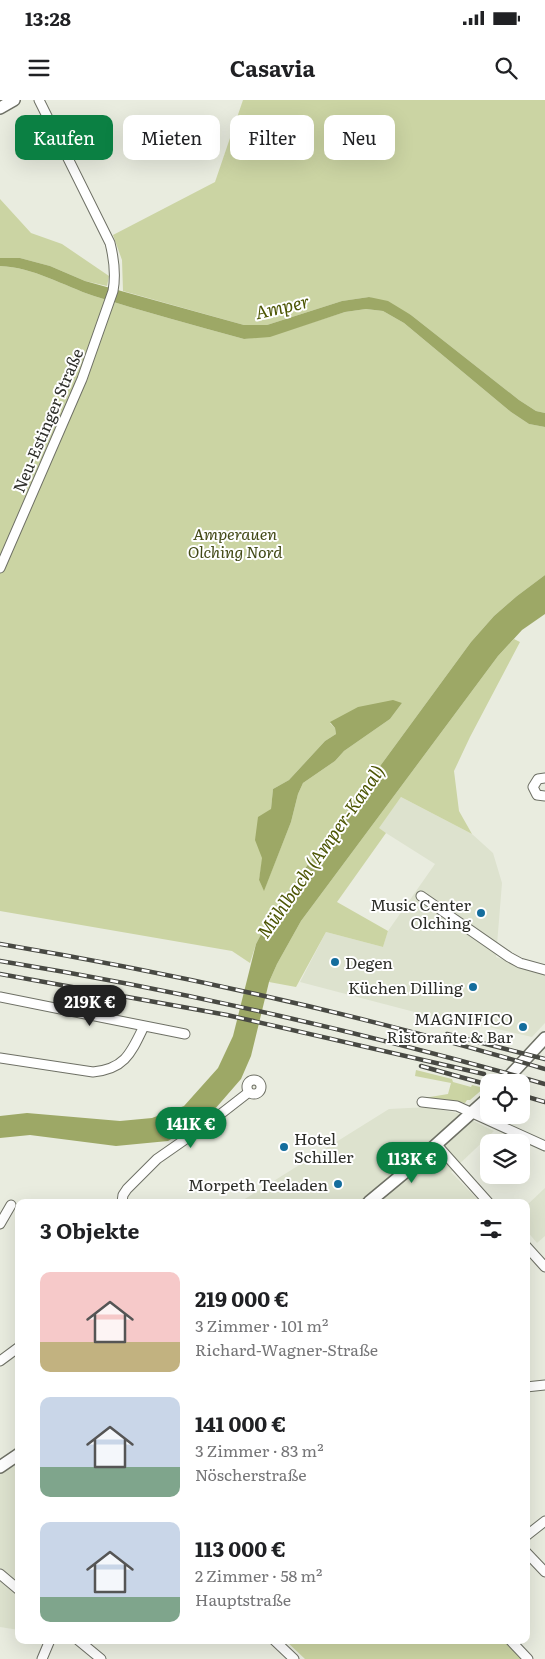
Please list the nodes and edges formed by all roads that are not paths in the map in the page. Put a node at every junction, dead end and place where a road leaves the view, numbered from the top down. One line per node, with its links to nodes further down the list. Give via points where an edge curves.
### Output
1 (14, 100): 3 (street)
2 (39, 100): 4 (street, Neu-Estinger Straße, via 110,243 115,282 82,379)
3 (0, 108)
4 (0, 568)
5 (545, 778): 6 (street, via 538,779 533,790 537,795)
6 (545, 796)
7 (422, 896): 8 (street, via 510,957)
8 (545, 970)
9 (0, 997): 10 (street)
10 (144, 1026): 11 (street); 13 (street, via 129,1054 107,1071 92,1072)
11 (184, 1034)
12 (545, 1038): 14 (street)
13 (0, 1058)
14 (511, 1074)
15 (250, 1092): 21 (street, via 157,1160 126,1189)
16 (422, 1102): 18 (street, via 457,1106)
17 (480, 1105): 18 (street)
18 (471, 1113): 19 (street); 20 (street)
19 (437, 1144): 22 (street); 23 (street)
20 (545, 1146)
21 (122, 1199)
22 (373, 1199)
23 (485, 1199)
24 (11, 1205): 25 (street)
25 (0, 1224)
26 (530, 1250): 27 (street)
27 (545, 1267)
28 (15, 1350): 29 (street)
29 (0, 1361)
30 (545, 1385): 31 (street)
31 (530, 1387)
32 (15, 1457): 33 (street)
33 (0, 1467)
34 (545, 1521): 35 (street)
35 (530, 1533)
36 (530, 1556): 37 (street)
37 (545, 1572)
38 (0, 1574): 39 (street)
39 (15, 1587)
40 (48, 1644): 44 (street)
41 (83, 1644): 45 (street)
42 (278, 1644): 46 (street)
43 (514, 1644): 47 (street)
44 (42, 1659)
45 (101, 1659)
46 (294, 1659)
47 (528, 1659)

